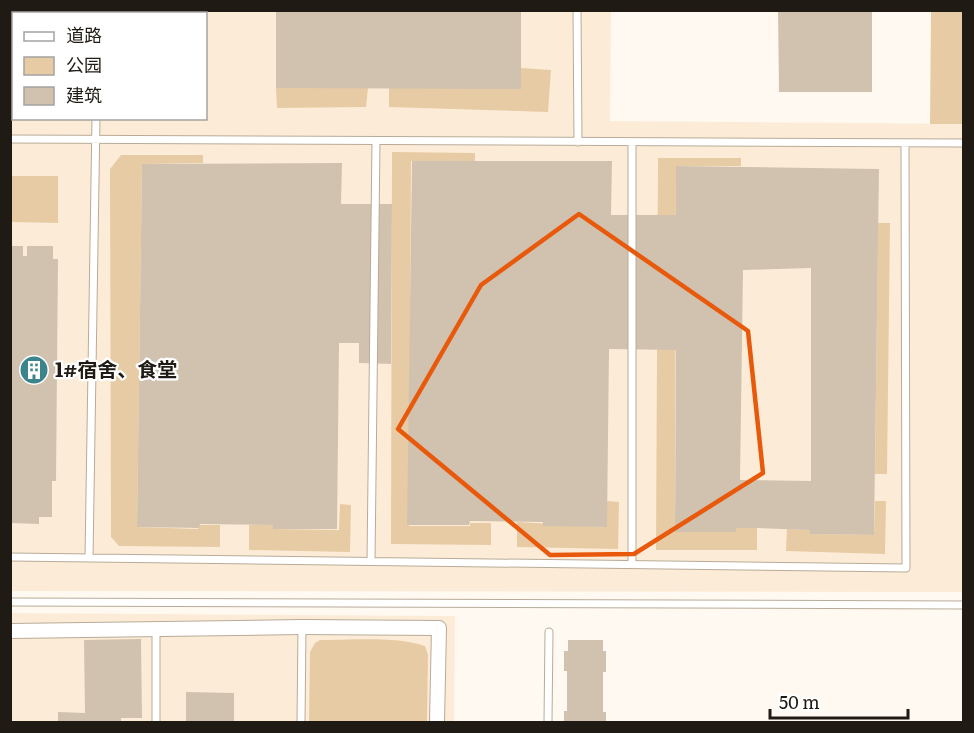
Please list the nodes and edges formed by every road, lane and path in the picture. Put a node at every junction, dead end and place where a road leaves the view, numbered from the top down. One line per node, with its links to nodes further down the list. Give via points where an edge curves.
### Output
1 (577, 10): 6 (lane)
2 (96, 120): 4 (lane)
3 (10, 139): 4 (lane)
4 (96, 139): 5 (lane); 11 (lane)
5 (376, 141): 6 (lane); 12 (lane)
6 (578, 142): 7 (lane)
7 (632, 142): 8 (lane); 13 (lane)
8 (905, 143): 9 (lane); 13 (lane, via 906,568)
9 (963, 143)
10 (10, 556): 11 (lane)
11 (89, 558): 12 (lane)
12 (371, 561): 13 (lane)
13 (632, 564)
14 (10, 602): 15 (lane)
15 (963, 605)
16 (302, 627): 17 (street); 21 (lane); 22 (street, via 439,628)
17 (156, 629): 18 (street); 20 (lane)
18 (10, 631)
19 (549, 632): 23 (lane)
20 (156, 723)
21 (301, 723)
22 (437, 723)
23 (548, 723)

